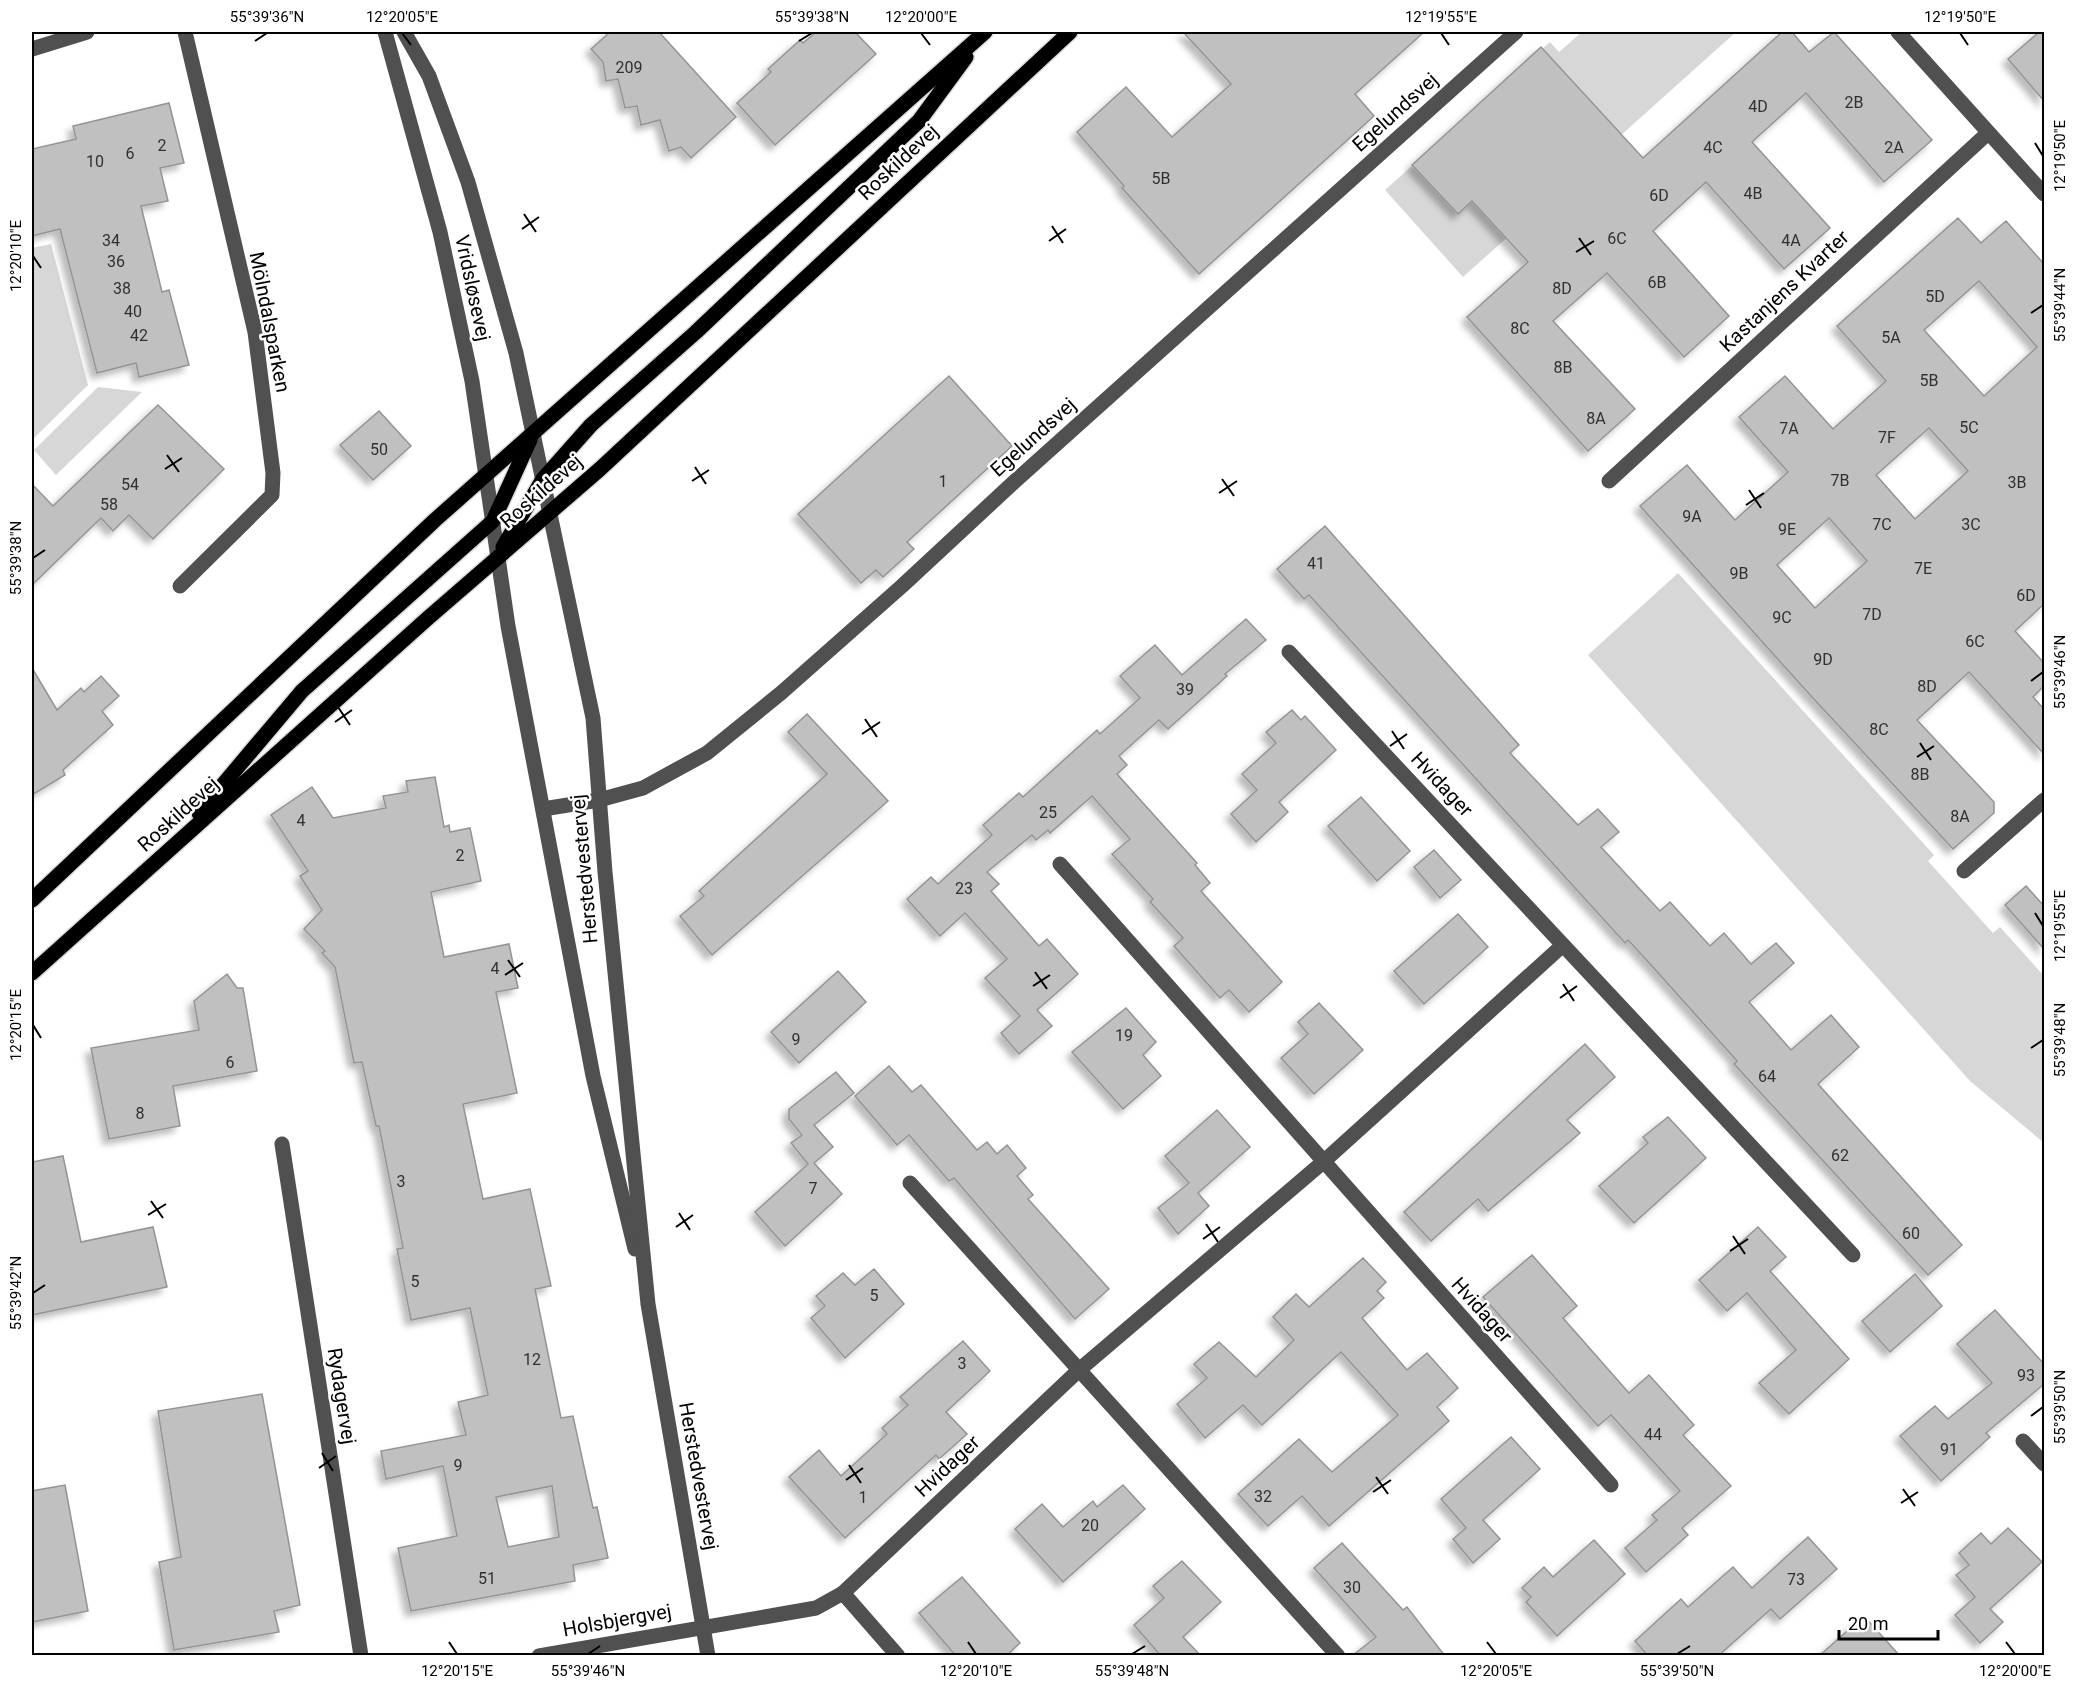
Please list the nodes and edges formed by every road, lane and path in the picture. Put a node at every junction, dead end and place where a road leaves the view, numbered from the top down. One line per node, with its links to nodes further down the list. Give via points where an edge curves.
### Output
1 (87, 32): 9 (street)
2 (185, 32): 19 (street, Mölndalsparken, via 255,332 273,472 272,495)
3 (385, 32): 13 (street, Vridsløsevej, via 440,232 471,381)
4 (404, 32): 12 (street, Vridsløsevej, via 429,76 468,182 516,353)
5 (985, 32): 12 (main road, Roskildevej); 14 (main road, via 920,121 591,425)
6 (1070, 32): 16 (main road, Roskildevej)
7 (1516, 32): 21 (street, Egelundsvej, via 781,693 707,753 677,772 643,788)
8 (1898, 32): 10 (street)
9 (32, 49)
10 (1988, 133): 11 (street); 15 (street, Kastanjens Kvarter)
11 (2044, 194)
12 (533, 435): 13 (main road, Roskildevej); 14 (street, Herstedvestervej); 17 (main road)
13 (485, 477): 17 (street, Vridsløsevej); 27 (main road, Roskildevej)
14 (543, 479): 16 (street, Herstedvestervej); 18 (main road)
15 (1609, 481)
16 (550, 512): 18 (main road, Roskildevej); 21 (street, Herstedvestervej, via 593,718)
17 (493, 521): 18 (street, Vridsløsevej); 24 (main road, via 302,691)
18 (497, 558): 23 (street, Herstedvestervej); 24 (main road, Roskildevej)
19 (180, 586)
20 (1289, 652): 28 (street, Hvidager)
21 (599, 800): 23 (street, Egelundsvej); 34 (street, Herstedvestervej)
22 (2044, 800): 26 (street)
23 (543, 809): 34 (street, Herstedvestervej, via 593,1076)
24 (160, 858): 29 (main road, Roskildevej)
25 (1060, 864): 31 (street, Hvidager)
26 (1964, 871)
27 (32, 900)
28 (1563, 945): 31 (street, Hvidager); 33 (street, Hvidager)
29 (32, 973)
30 (282, 1144): 41 (street, Rydagervej)
31 (1322, 1163): 35 (street, Hvidager); 38 (street, Hvidager)
32 (910, 1183): 35 (street)
33 (1853, 1254)
34 (648, 1304): 40 (street, Herstedvestervej)
35 (1079, 1370): 39 (street, Hvidager); 45 (street)
36 (2023, 1441): 37 (street)
37 (2044, 1464)
38 (1611, 1485)
39 (843, 1593): 40 (street, Hvidager, via 816,1608); 44 (street)
40 (703, 1627): 42 (street, Holsbjergvej); 43 (street, Herstedvestervej)
41 (361, 1656)
42 (539, 1656)
43 (708, 1656)
44 (898, 1656)
45 (1338, 1656)

